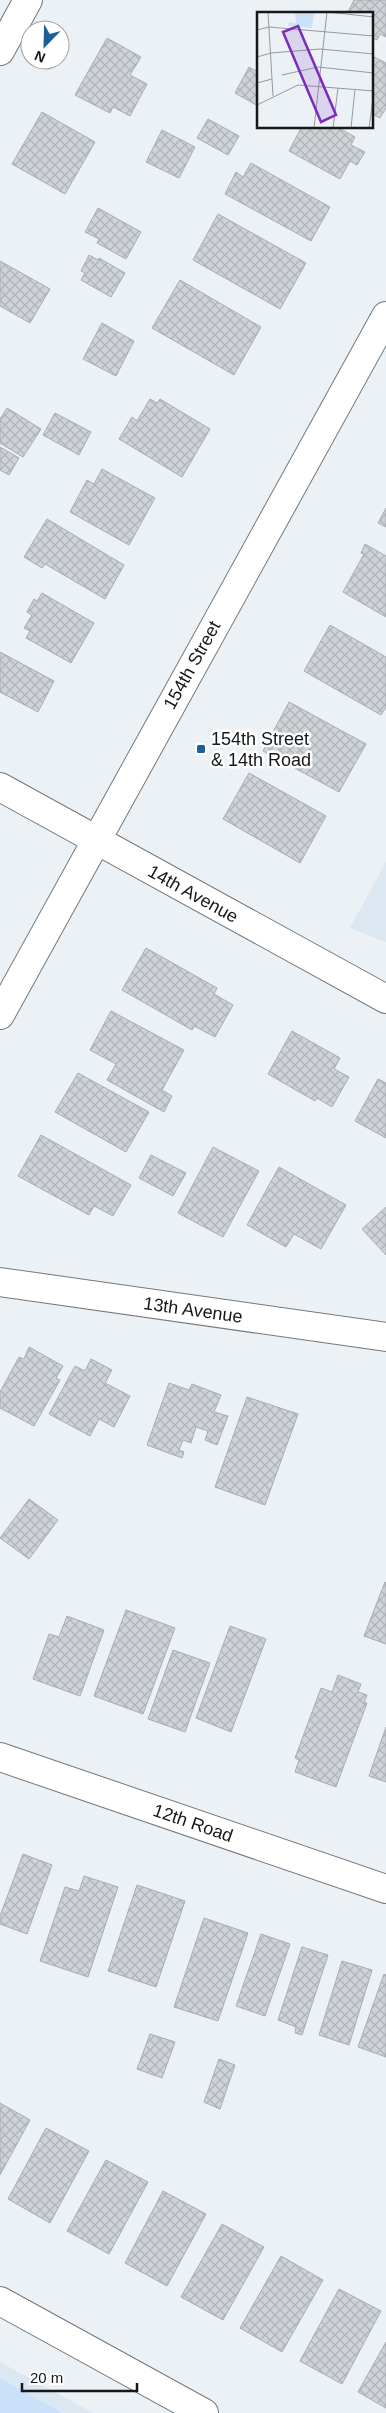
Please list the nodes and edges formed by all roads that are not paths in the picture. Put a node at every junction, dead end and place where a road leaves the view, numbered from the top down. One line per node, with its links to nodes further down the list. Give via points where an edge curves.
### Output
1 (28, 0): 2 (street)
2 (0, 51)
3 (386, 316): 5 (street, 154th Street)
4 (0, 787): 5 (street, 14th Avenue)
5 (96, 840): 6 (street, 14th Avenue); 7 (street, 154th Street)
6 (386, 999)
7 (0, 1016)
8 (0, 1282): 9 (street, 13th Avenue)
9 (386, 1337)
10 (0, 1757): 11 (street, 12th Road)
11 (386, 1889)
12 (0, 2301): 13 (street)
13 (204, 2413)

